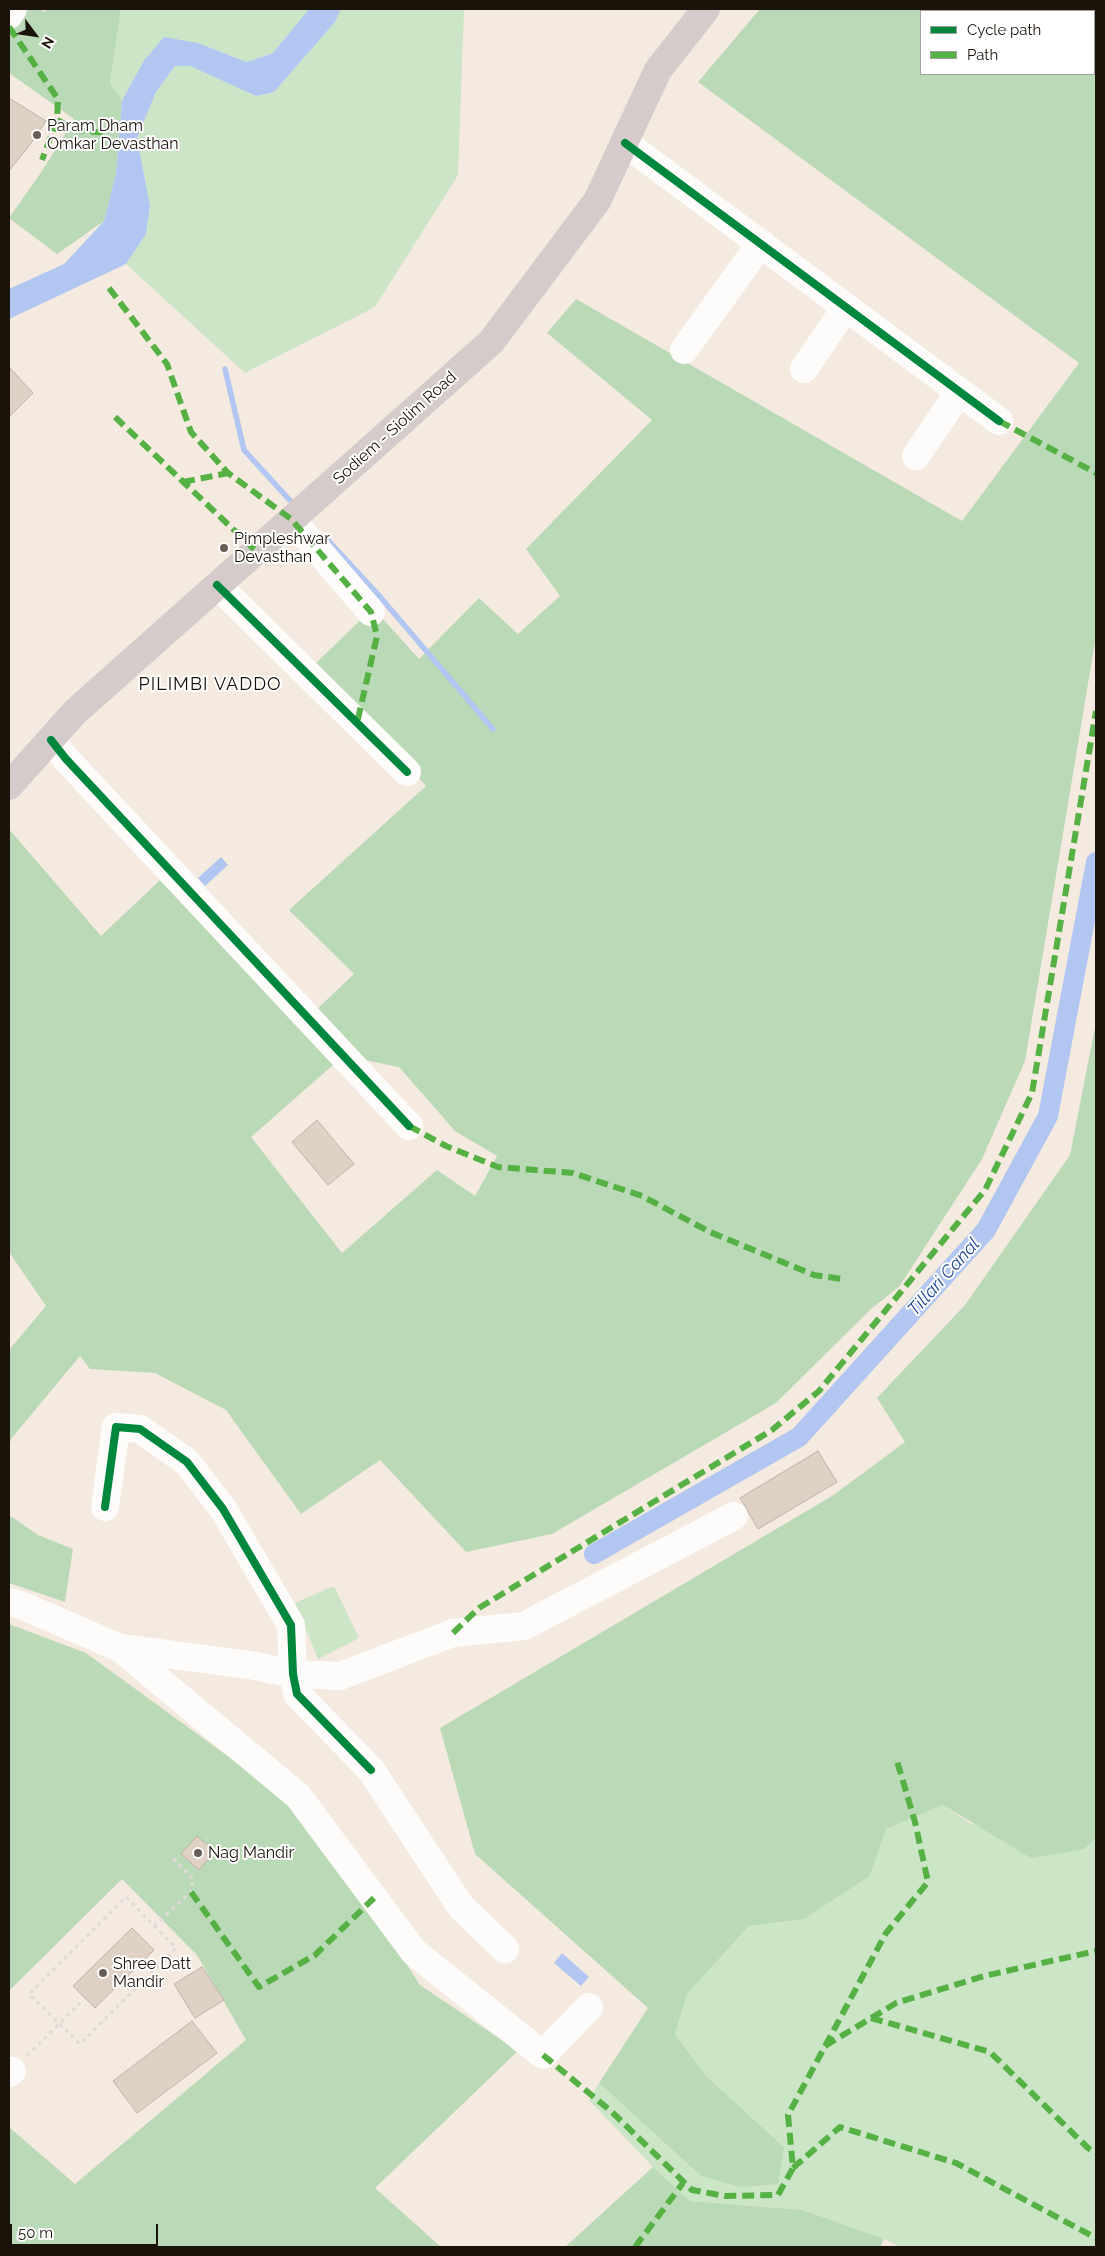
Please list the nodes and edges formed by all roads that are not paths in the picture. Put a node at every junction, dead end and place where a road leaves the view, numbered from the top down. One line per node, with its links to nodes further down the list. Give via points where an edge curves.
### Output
1 (13, 9): 3 (street)
2 (706, 9): 4 (main road, Sodiem - Siolim Road, via 658,70)
3 (9, 15)
4 (624, 143): 5 (street); 12 (main road, Sodiem - Siolim Road, via 597,201 491,342)
5 (761, 243): 6 (street); 7 (street)
6 (846, 307): 8 (street); 9 (street)
7 (684, 350)
8 (804, 369)
9 (959, 392): 10 (street); 11 (street)
10 (999, 421)
11 (916, 456)
12 (291, 519): 13 (main road, Sodiem - Siolim Road); 14 (street)
13 (217, 585): 15 (main road, Sodiem - Siolim Road, via 75,712); 16 (street)
14 (371, 612)
15 (54, 736): 17 (main road, Sodiem - Siolim Road); 18 (street); 19 (street, via 66,759)
16 (407, 772)
17 (9, 786)
18 (188, 873)
19 (409, 1126)
20 (105, 1507): 24 (street, via 116,1427 140,1429 187,1462 224,1509 291,1625)
21 (734, 1516): 24 (street, via 524,1626 453,1633 340,1676)
22 (9, 1602): 23 (street, via 21,1604)
23 (120, 1648): 24 (street, via 250,1665); 26 (street, via 298,1796 414,1952 542,2055)
24 (293, 1674): 25 (street, via 297,1694 371,1770 461,1907)
25 (505, 1948)
26 (589, 2007)

